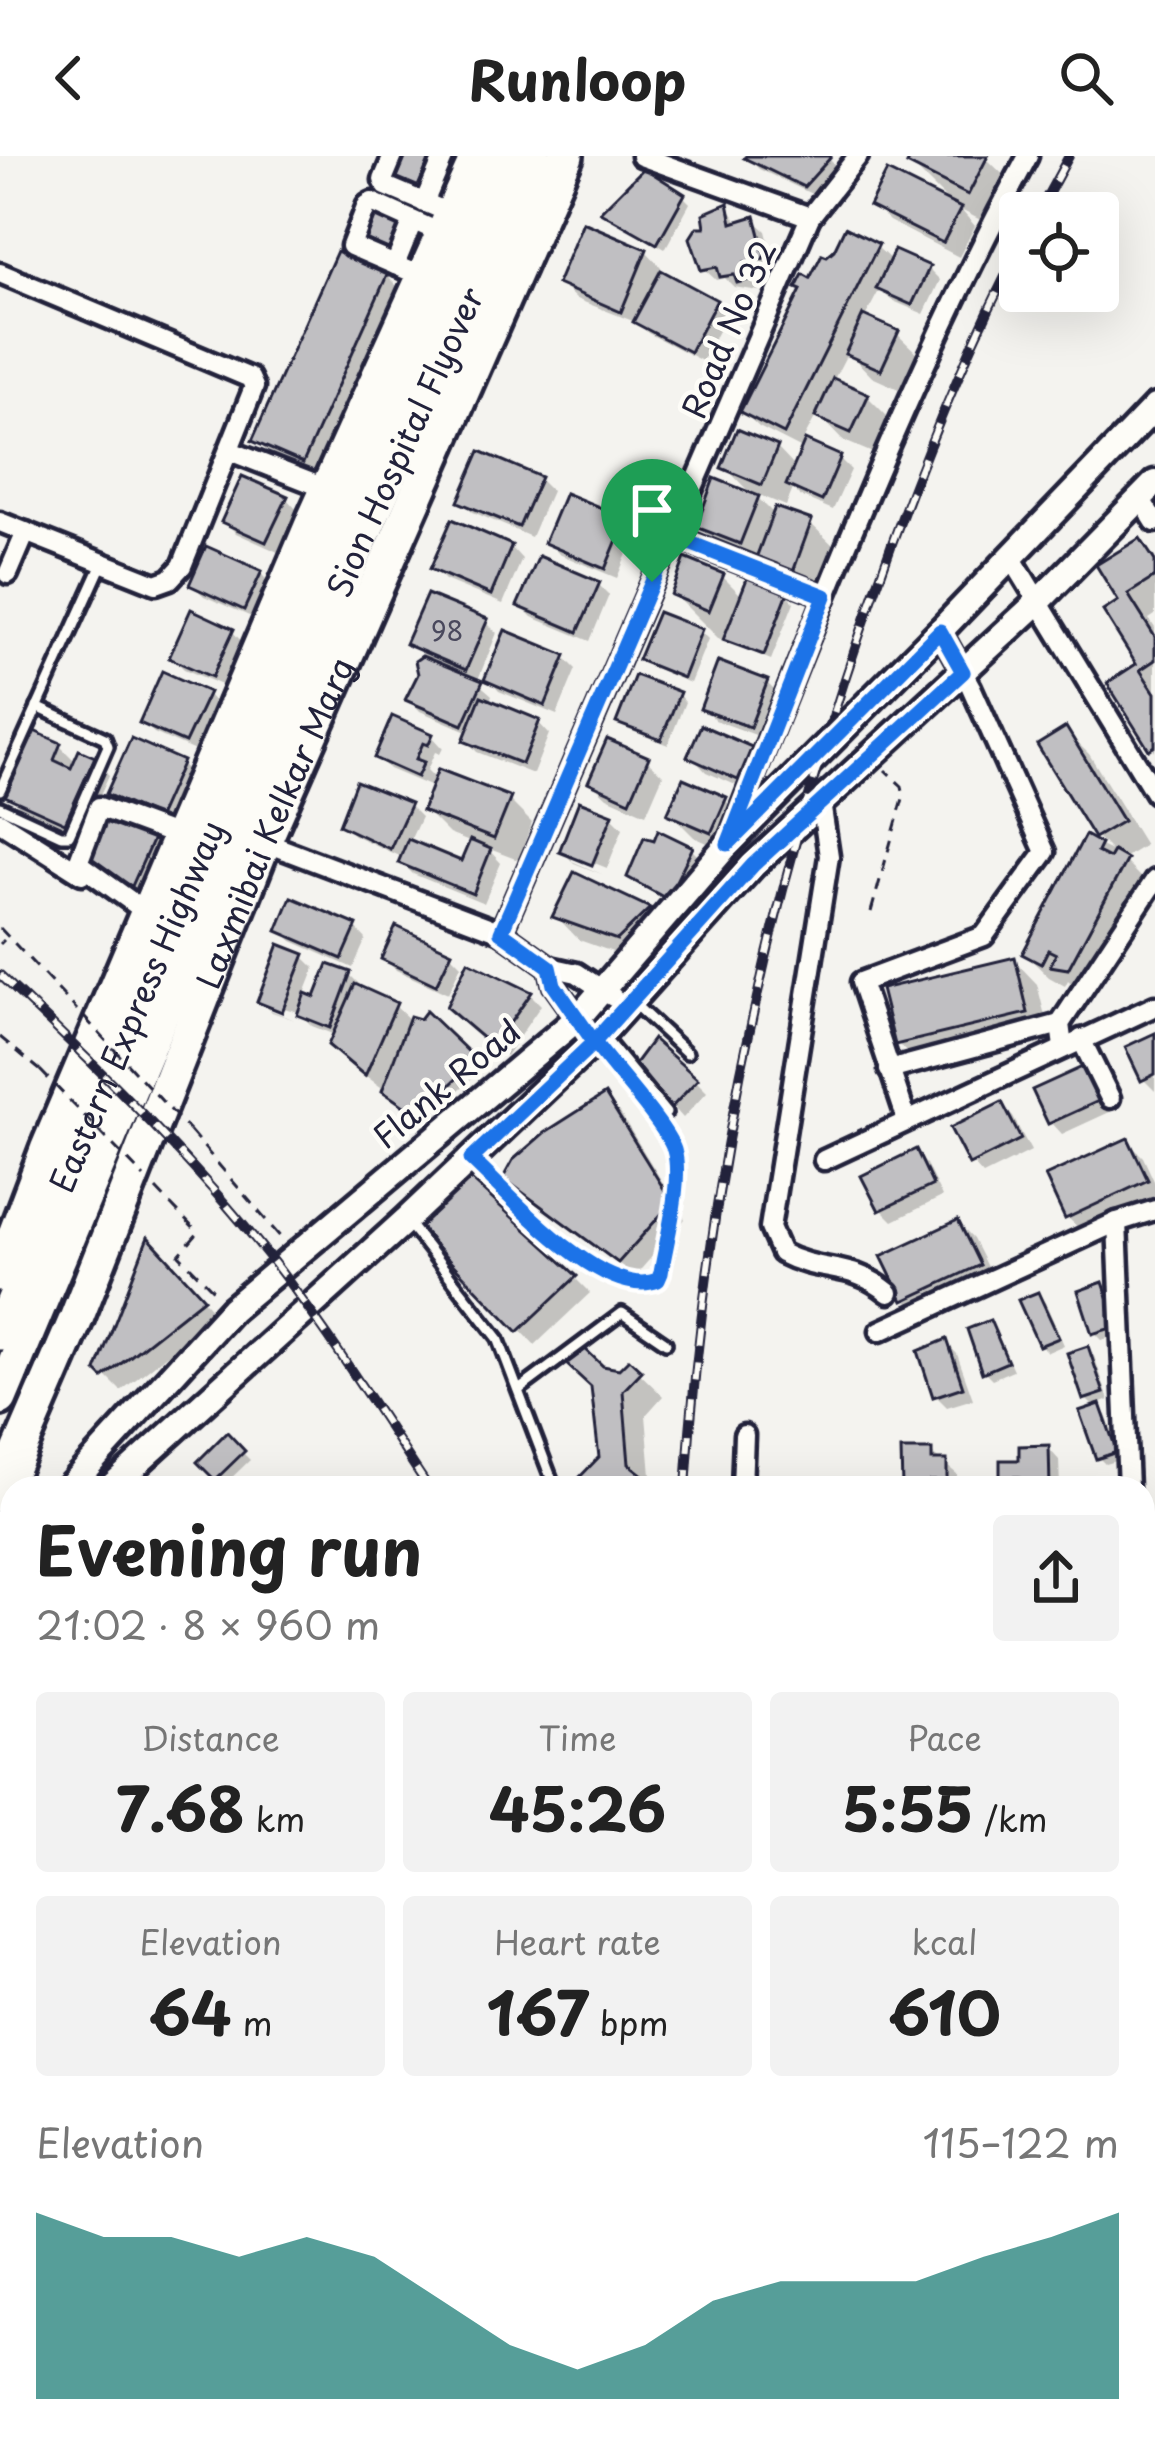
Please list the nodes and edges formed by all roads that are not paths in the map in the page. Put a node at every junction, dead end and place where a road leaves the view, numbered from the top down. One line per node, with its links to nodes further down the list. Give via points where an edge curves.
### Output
1 (393, 156): 9 (street, via 383,183)
2 (534, 156): 30 (highway, Sion Hospital Flyover)
3 (566, 156): 37 (highway, Laxmibai Kelkar Marg)
4 (641, 156): 8 (street)
5 (859, 156): 8 (street, Road No 32)
6 (1028, 156): 23 (street, via 964,274)
7 (475, 157): 9 (highway); 30 (highway, Sion Hospital Flyover)
8 (810, 217): 19 (street, Road No 32)
9 (433, 218): 10 (highway); 10 (street, via 369,202 350,242)
10 (409, 271): 14 (highway)
11 (0, 273): 13 (street, via 250,378 253,396)
12 (1155, 407): 20 (street, Flank Road)
13 (230, 451): 14 (street); 21 (street, via 170,579 156,584)
14 (327, 489): 35 (highway)
15 (1148, 491): 17 (street); 24 (street)
16 (0, 522): 18 (street)
17 (1155, 522)
18 (26, 532): 21 (street); 22 (street)
19 (672, 536): 23 (street); 40 (street, Road No 32)
20 (1011, 557): 24 (street); 25 (street, Flank Road)
21 (102, 564): 27 (lane)
22 (8, 574)
23 (825, 596): 36 (street)
24 (1038, 602): 26 (street); 28 (street)
25 (940, 631): 26 (street); 36 (street, Flank Road)
26 (963, 672): 32 (street); 50 (street, via 1045,852 984,936 861,982)
27 (37, 707): 29 (lane); 33 (lane, via 108,746 69,835)
28 (1148, 766): 31 (street)
29 (0, 790)
30 (240, 793): 35 (highway); 37 (highway); 61 (highway, Eastern Express Highway)
31 (1155, 794)
32 (821, 802): 43 (street); 63 (street, via 829,856 770,1228 781,1253 819,1269 846,1268)
33 (0, 807)
34 (0, 822): 39 (street)
35 (183, 831): 39 (highway); 39 (street, via 99,807 78,863)
36 (728, 844): 42 (street, Flank Road)
37 (261, 848): 40 (street); 57 (highway, Laxmibai Kelkar Marg)
38 (1155, 880): 46 (street)
39 (144, 918): 54 (highway)
40 (501, 932): 41 (street)
41 (550, 967): 42 (street); 45 (street)
42 (602, 989): 43 (street); 45 (street, Flank Road)
43 (629, 1004): 47 (street); 49 (lane)
44 (1155, 1006): 48 (street)
45 (578, 1018): 47 (street); 71 (street, Flank Road, via 232,1309)
46 (1060, 1024): 48 (street); 50 (street)
47 (598, 1038): 52 (lane); 55 (street); 55 (lane, via 674,1150 658,1280 624,1281 581,1260)
48 (1072, 1043): 51 (street); 53 (street)
49 (686, 1053)
50 (889, 1070): 53 (street)
51 (1110, 1098)
52 (666, 1113)
53 (907, 1120): 56 (street)
54 (47, 1150): 61 (highway); 62 (highway)
55 (471, 1159): 59 (street)
56 (824, 1160)
57 (137, 1179): 61 (highway); 70 (highway, Laxmibai Kelkar Marg)
58 (1155, 1210): 60 (street)
59 (406, 1220): 67 (lane, via 498,1338); 72 (street)
60 (1117, 1222): 64 (street); 75 (street)
61 (51, 1241): 62 (highway, Eastern Express Highway)
62 (19, 1287): 65 (highway); 68 (highway)
63 (889, 1293)
64 (880, 1331)
65 (0, 1333)
66 (665, 1342): 67 (lane, via 622,1313)
67 (520, 1389): 73 (lane)
68 (0, 1398)
69 (744, 1435): 74 (street)
70 (8, 1476)
71 (79, 1476)
72 (123, 1476)
73 (550, 1476)
74 (742, 1476)
75 (1128, 1476)

